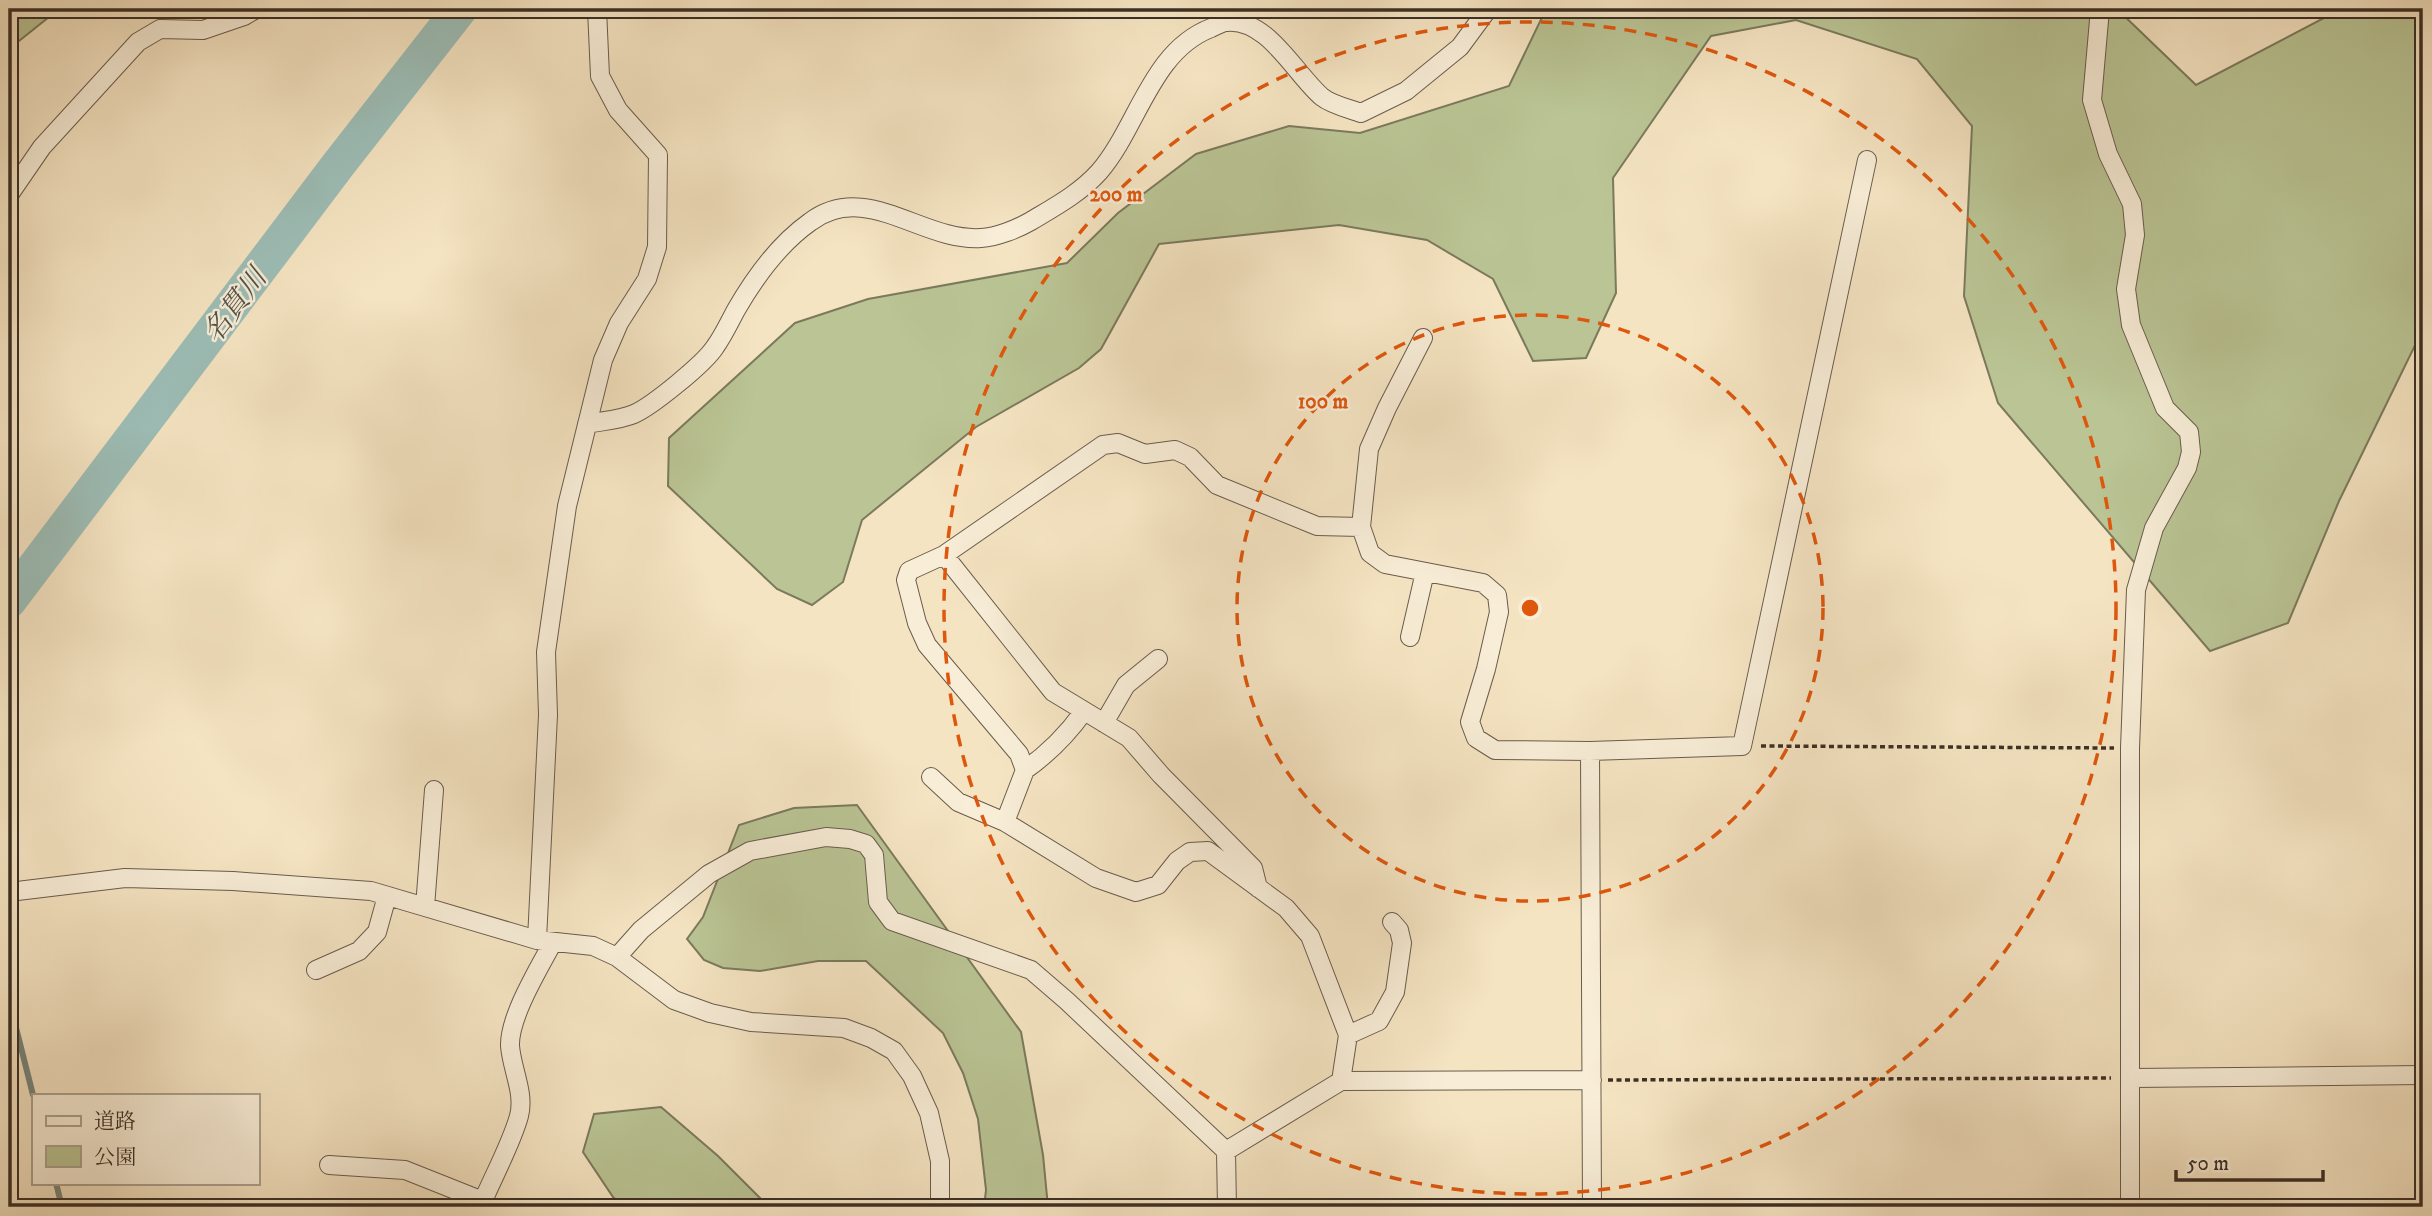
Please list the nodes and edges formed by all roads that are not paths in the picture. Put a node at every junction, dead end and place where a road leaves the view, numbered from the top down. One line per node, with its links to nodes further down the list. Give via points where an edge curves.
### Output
1 (256, 9): 6 (street, via 203,30 160,29 138,42 42,147)
2 (597, 9): 8 (street, via 600,76 618,110 658,155 657,247 647,279 619,323 603,360)
3 (1488, 9): 8 (street, via 1460,47 1406,91 1361,113 1324,99 1266,36 1248,25 1226,22 1200,32 1155,79 1101,170 1078,193 1020,228 982,238 946,234 867,206 830,210 810,221 774,255 714,349 669,390 633,415)
4 (2100, 9): 31 (street, via 2092,100 2108,154 2132,204 2135,235 2126,289 2131,325 2165,408 2189,432 2191,452 2154,528 2136,590 2130,748)
5 (1867, 160): 16 (street, via 1742,746)
6 (9, 195)
7 (1423, 338): 9 (street, via 1369,449)
8 (587, 424): 26 (street, via 567,506 546,652)
9 (1361, 527): 10 (street, via 1318,526 1217,485 1190,457 1175,450 1145,454 1118,443 1103,445); 11 (street, via 1370,553 1385,564)
10 (944, 555): 14 (street, via 1052,692); 17 (street, via 909,571 905,580 917,623 927,645 1019,754)
11 (1425, 572): 12 (street); 16 (street, via 1483,583 1497,595 1499,612 1470,722 1476,738 1495,750)
12 (1410, 637)
13 (1158, 659): 15 (street, via 1126,685)
14 (1084, 711): 15 (street); 17 (street, via 1048,754)
15 (1104, 723): 21 (street, via 1129,737 1253,868)
16 (1590, 751): 32 (street)
17 (1025, 770): 20 (street)
18 (931, 777): 20 (street, via 958,803)
19 (434, 790): 24 (street)
20 (1005, 822): 21 (street, via 1096,878 1136,892 1158,885 1190,852 1208,851)
21 (1258, 888): 29 (street, via 1286,908 1310,936)
22 (9, 892): 23 (street, via 125,878 233,881)
23 (387, 896): 24 (street); 28 (street, via 377,932 368,942 359,951)
24 (425, 907): 26 (street)
25 (1392, 922): 29 (street, via 1402,943 1395,992 1379,1021)
26 (545, 941): 27 (street, via 593,946); 36 (street, via 510,1036 521,1100 519,1116)
27 (617, 957): 34 (street, via 641,930 709,874 750,851 827,837 850,838 866,844 874,855 878,902 892,921 1031,970); 37 (street, via 674,1000 710,1013 751,1022 844,1028 894,1051 929,1112 940,1161)
28 (316, 970)
29 (1348, 1035): 33 (street)
30 (2423, 1075): 31 (street)
31 (2131, 1078): 40 (street)
32 (1592, 1080): 33 (street); 39 (street)
33 (1341, 1081): 34 (street)
34 (1226, 1151): 38 (street)
35 (329, 1165): 36 (street, via 405,1170)
36 (482, 1204)
37 (940, 1207)
38 (1227, 1207)
39 (1592, 1207)
40 (2130, 1207)

